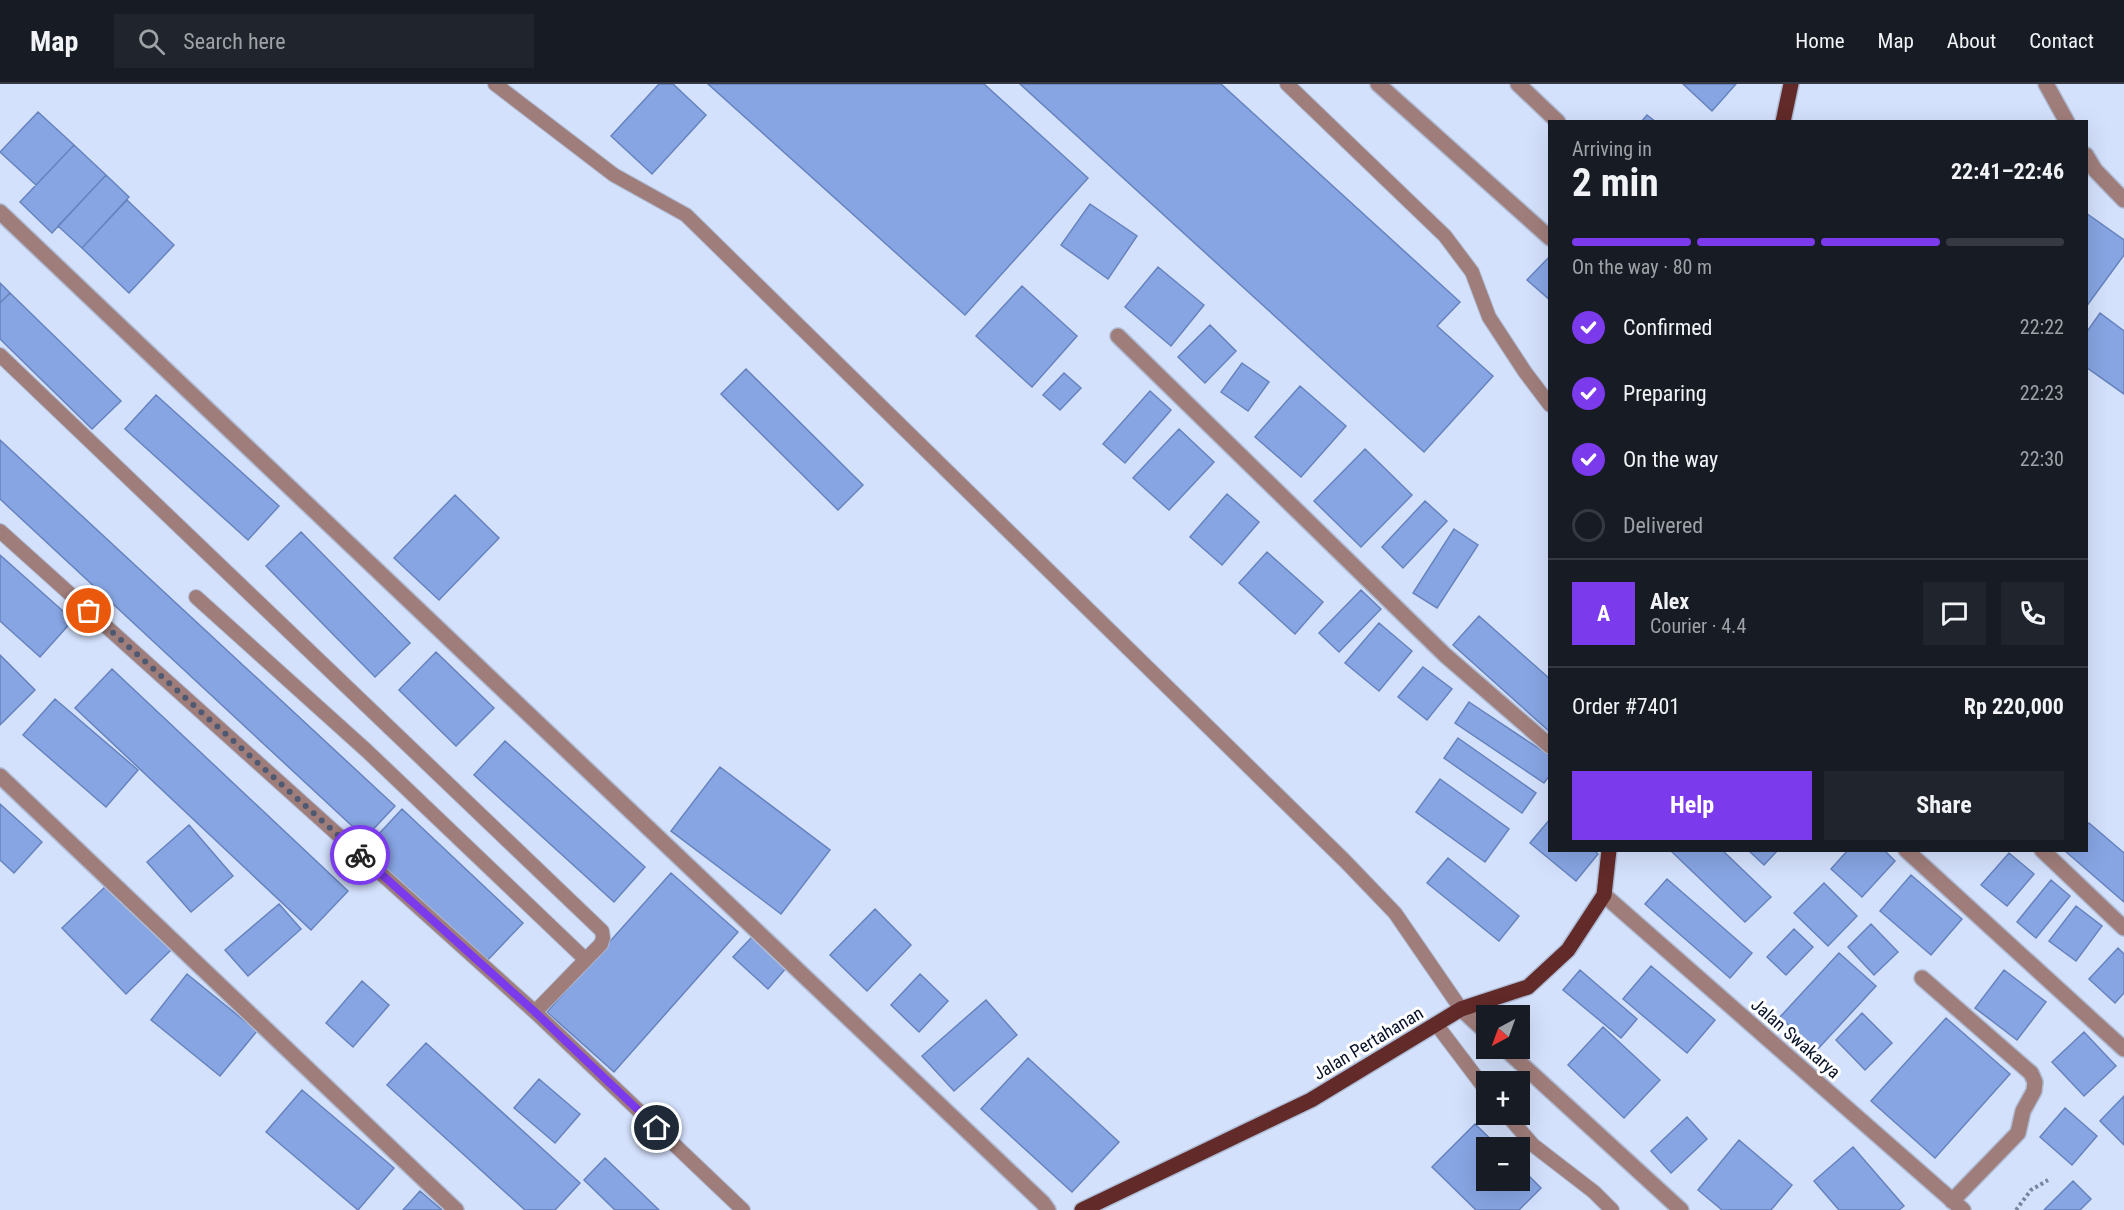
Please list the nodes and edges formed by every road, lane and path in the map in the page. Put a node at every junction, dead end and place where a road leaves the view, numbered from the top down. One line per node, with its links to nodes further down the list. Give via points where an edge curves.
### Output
1 (495, 84): 28 (lane, via 614,174 686,215 1395,913)
2 (1287, 84): 16 (lane, via 1445,236 1472,272 1489,317)
3 (1378, 84): 13 (street)
4 (1518, 84): 7 (street)
5 (1791, 84): 8 (main road)
6 (2046, 84): 9 (street)
7 (1556, 120)
8 (1783, 120)
9 (2066, 120)
10 (2088, 158): 11 (street)
11 (2124, 200)
12 (0, 212): 41 (street)
13 (1548, 236)
14 (1118, 336): 19 (street, via 1445,655)
15 (0, 355): 26 (lane, via 602,931 601,944)
16 (1548, 402)
17 (0, 531): 29 (lane)
18 (196, 597): 26 (lane, via 367,751)
19 (1548, 744)
20 (0, 776): 39 (street)
21 (1609, 852): 24 (main road, Jalan Pertahanan)
22 (1908, 852): 32 (street)
23 (2044, 852): 25 (street)
24 (1604, 895): 28 (main road, Jalan Pertahanan, via 1568,950 1528,987); 37 (street, Jalan Swakarya)
25 (2124, 927)
26 (585, 960): 29 (lane)
27 (1922, 978): 37 (street, via 2031,1073 2035,1082 2018,1133)
28 (1461, 1009): 30 (street); 31 (main road, Jalan Pertahanan)
29 (535, 1012): 40 (lane)
30 (1476, 1023)
31 (1436, 1024): 34 (lane); 38 (main road, Jalan Pertahanan, via 1311,1100)
32 (2124, 1049)
33 (1516, 1059): 44 (street)
34 (1476, 1077)
35 (1516, 1125): 43 (lane)
36 (2048, 1180): 45 (path, via 2031,1190)
37 (1958, 1205)
38 (1106, 1206): 42 (main road, Jalan Pertahanan)
39 (456, 1210)
40 (743, 1210)
41 (1048, 1210)
42 (1082, 1210)
43 (1612, 1210)
44 (1681, 1210)
45 (2016, 1210)

